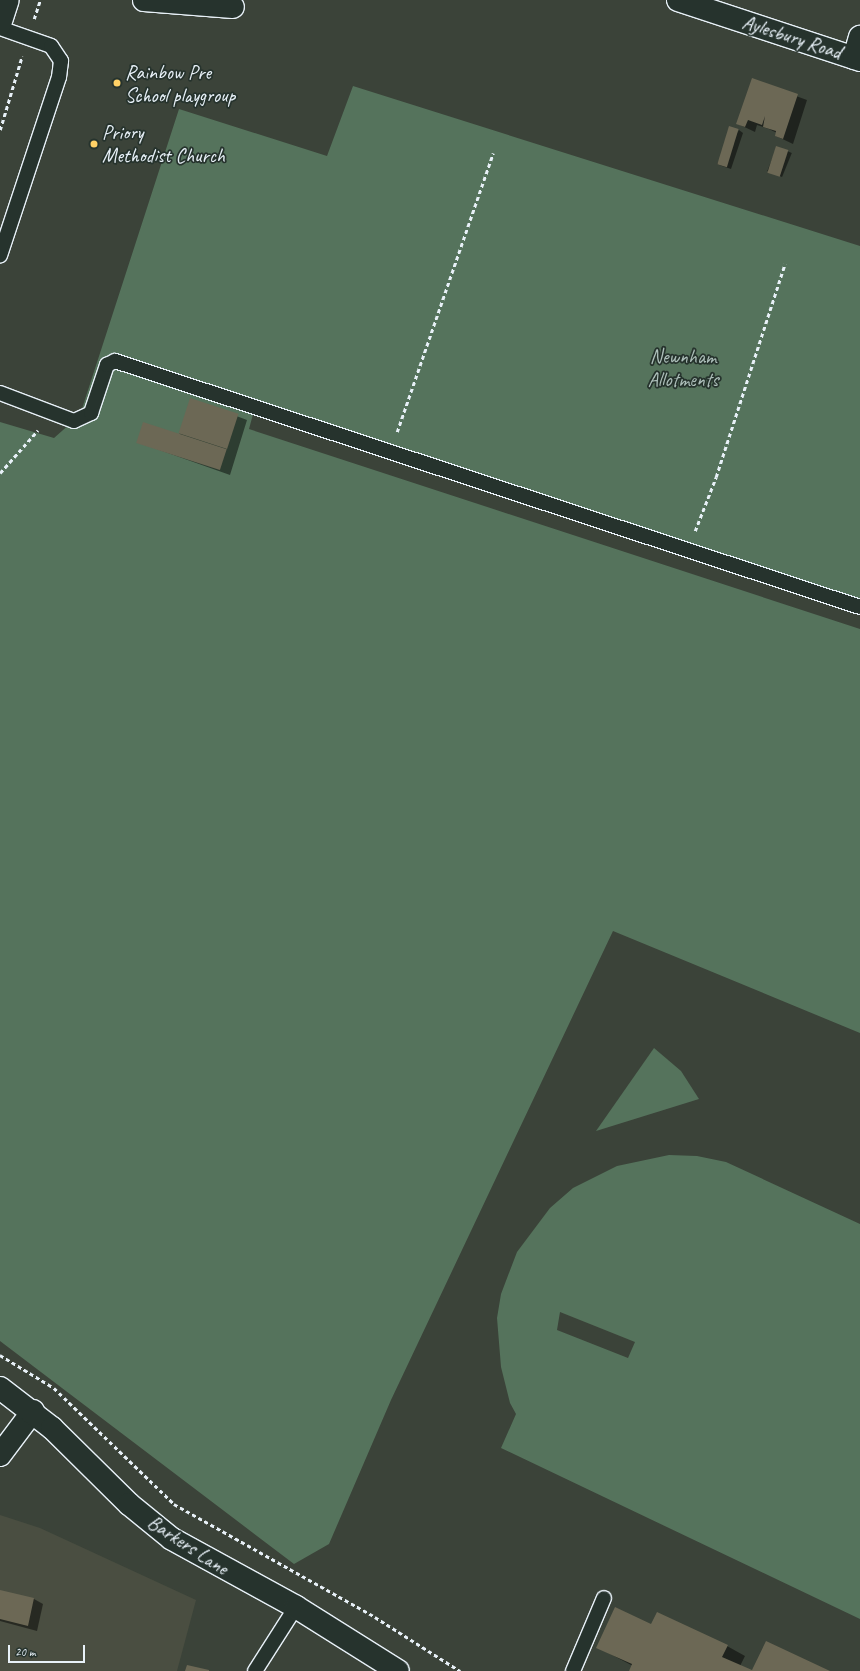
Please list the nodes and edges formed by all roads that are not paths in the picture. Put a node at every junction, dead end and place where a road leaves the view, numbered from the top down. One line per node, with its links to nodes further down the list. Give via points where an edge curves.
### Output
1 (8, 0): 5 (street)
2 (678, 0): 8 (street, Aylesbury Road)
3 (148, 1): 4 (street)
4 (233, 7)
5 (0, 24)
6 (0, 28): 9 (lane, via 50,46 61,61 59,77)
7 (860, 37): 8 (street)
8 (857, 59)
9 (0, 255)
10 (0, 393): 11 (lane, via 74,421 91,413 107,364 115,361)
11 (860, 607)
12 (0, 1388): 13 (street, Barkers Lane)
13 (33, 1411): 14 (street); 16 (street, Barkers Lane, via 75,1448 129,1504 172,1539)
14 (0, 1455)
15 (604, 1598): 19 (lane)
16 (296, 1607): 17 (lane); 18 (street, Barkers Lane)
17 (255, 1671)
18 (398, 1671)
19 (573, 1671)

